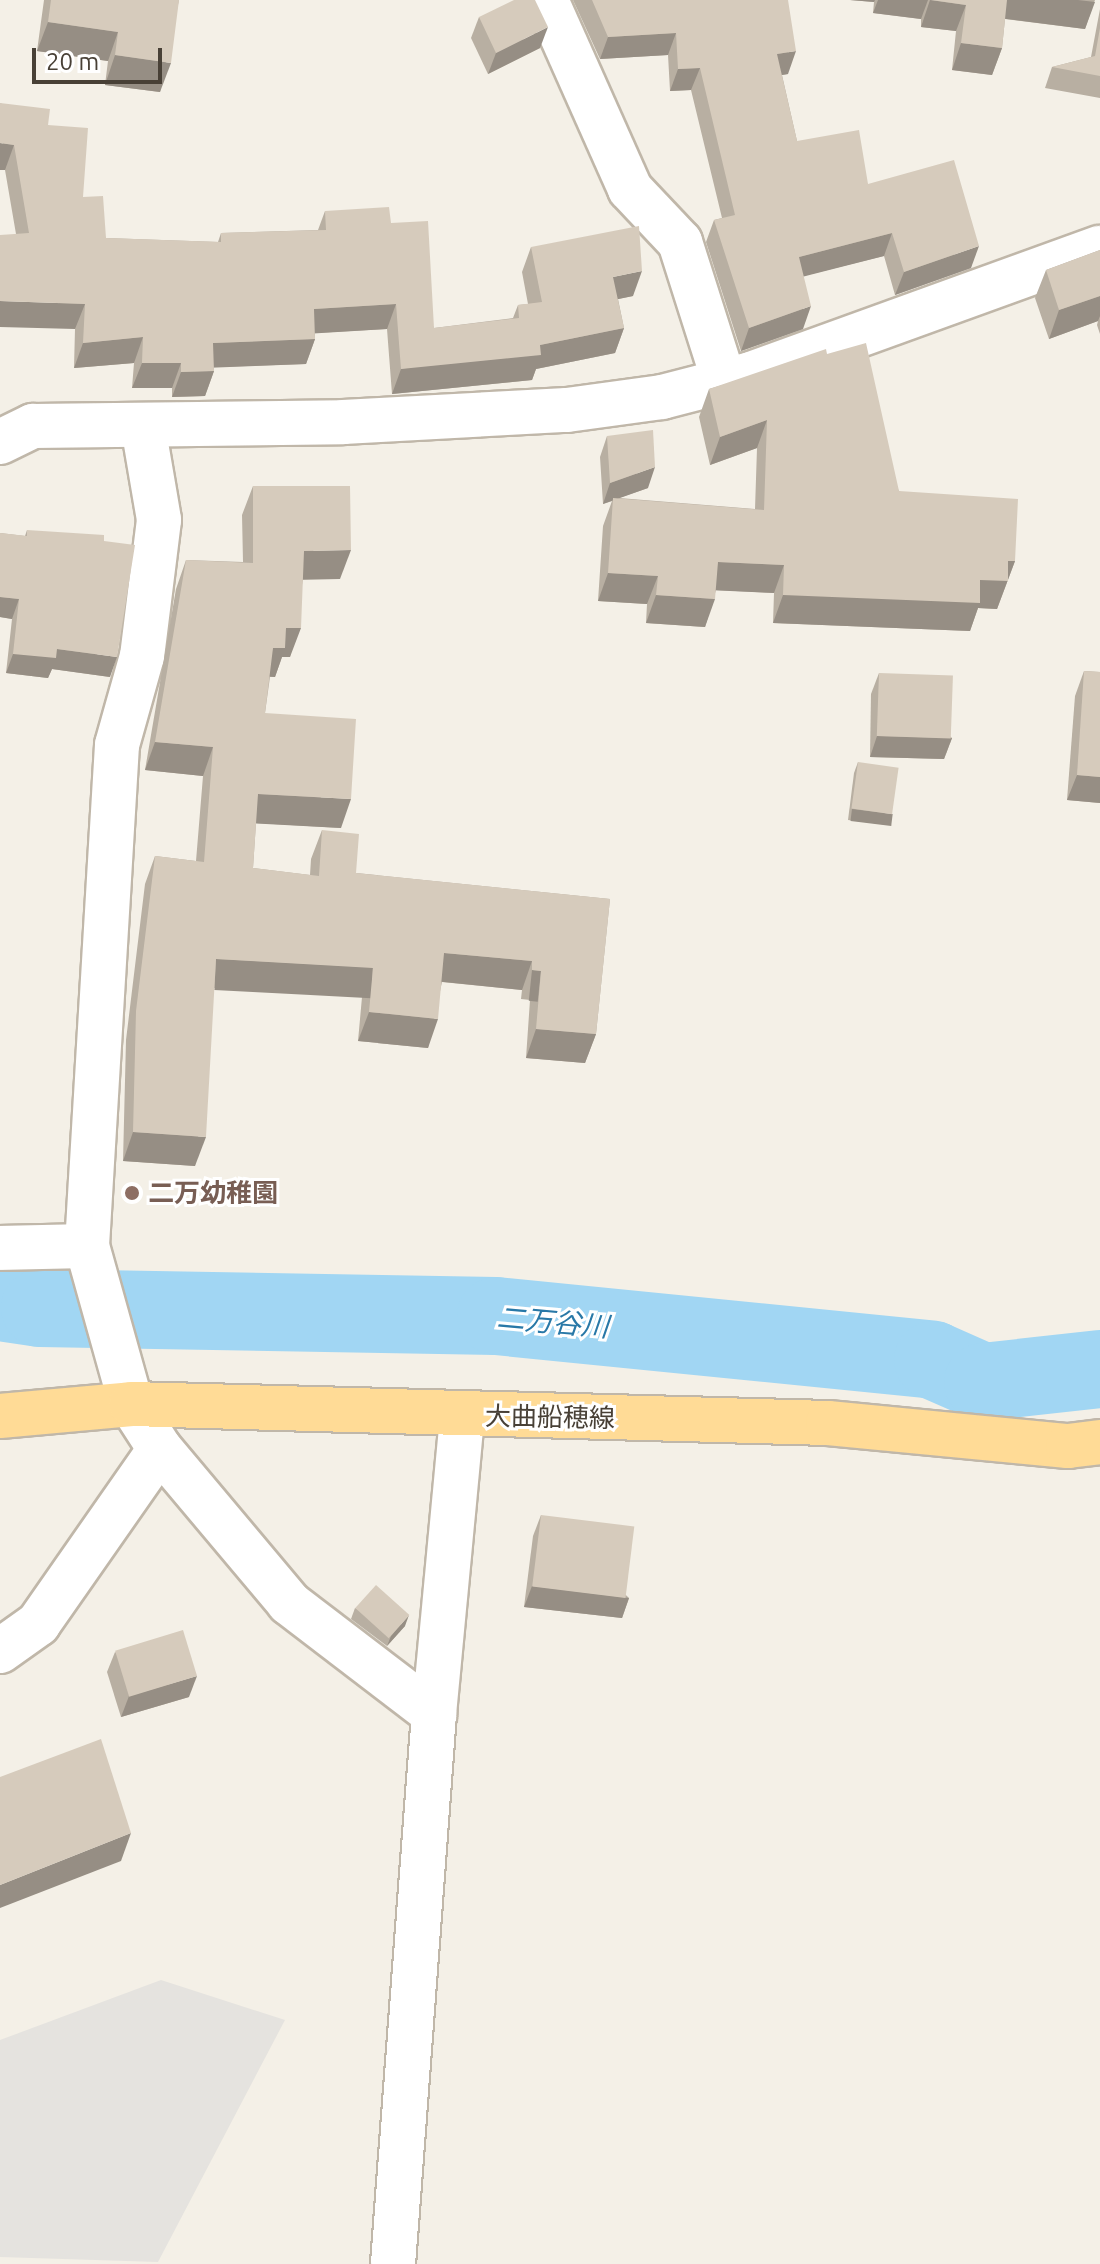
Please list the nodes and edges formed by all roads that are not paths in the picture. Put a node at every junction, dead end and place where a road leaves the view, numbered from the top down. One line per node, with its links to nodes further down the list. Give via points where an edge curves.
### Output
1 (546, 0): 3 (street, via 630,189 680,242)
2 (1100, 248): 3 (street)
3 (724, 381): 4 (street, via 662,397 567,410)
4 (143, 426): 5 (street, via 33,426); 6 (street, via 159,520 142,656 117,745)
5 (0, 442)
6 (87, 1246): 7 (street); 8 (street)
7 (0, 1248)
8 (131, 1404): 9 (main road, 大曲船穂線); 10 (main road, 大曲船穂線); 12 (street)
9 (0, 1416)
10 (462, 1416): 11 (main road, 大曲船穂線, via 828,1423 1068,1446); 14 (street)
11 (1100, 1442)
12 (160, 1449): 13 (street, via 38,1624); 14 (street, via 289,1603)
13 (0, 1651)
14 (434, 1714): 15 (street)
15 (393, 2264)

